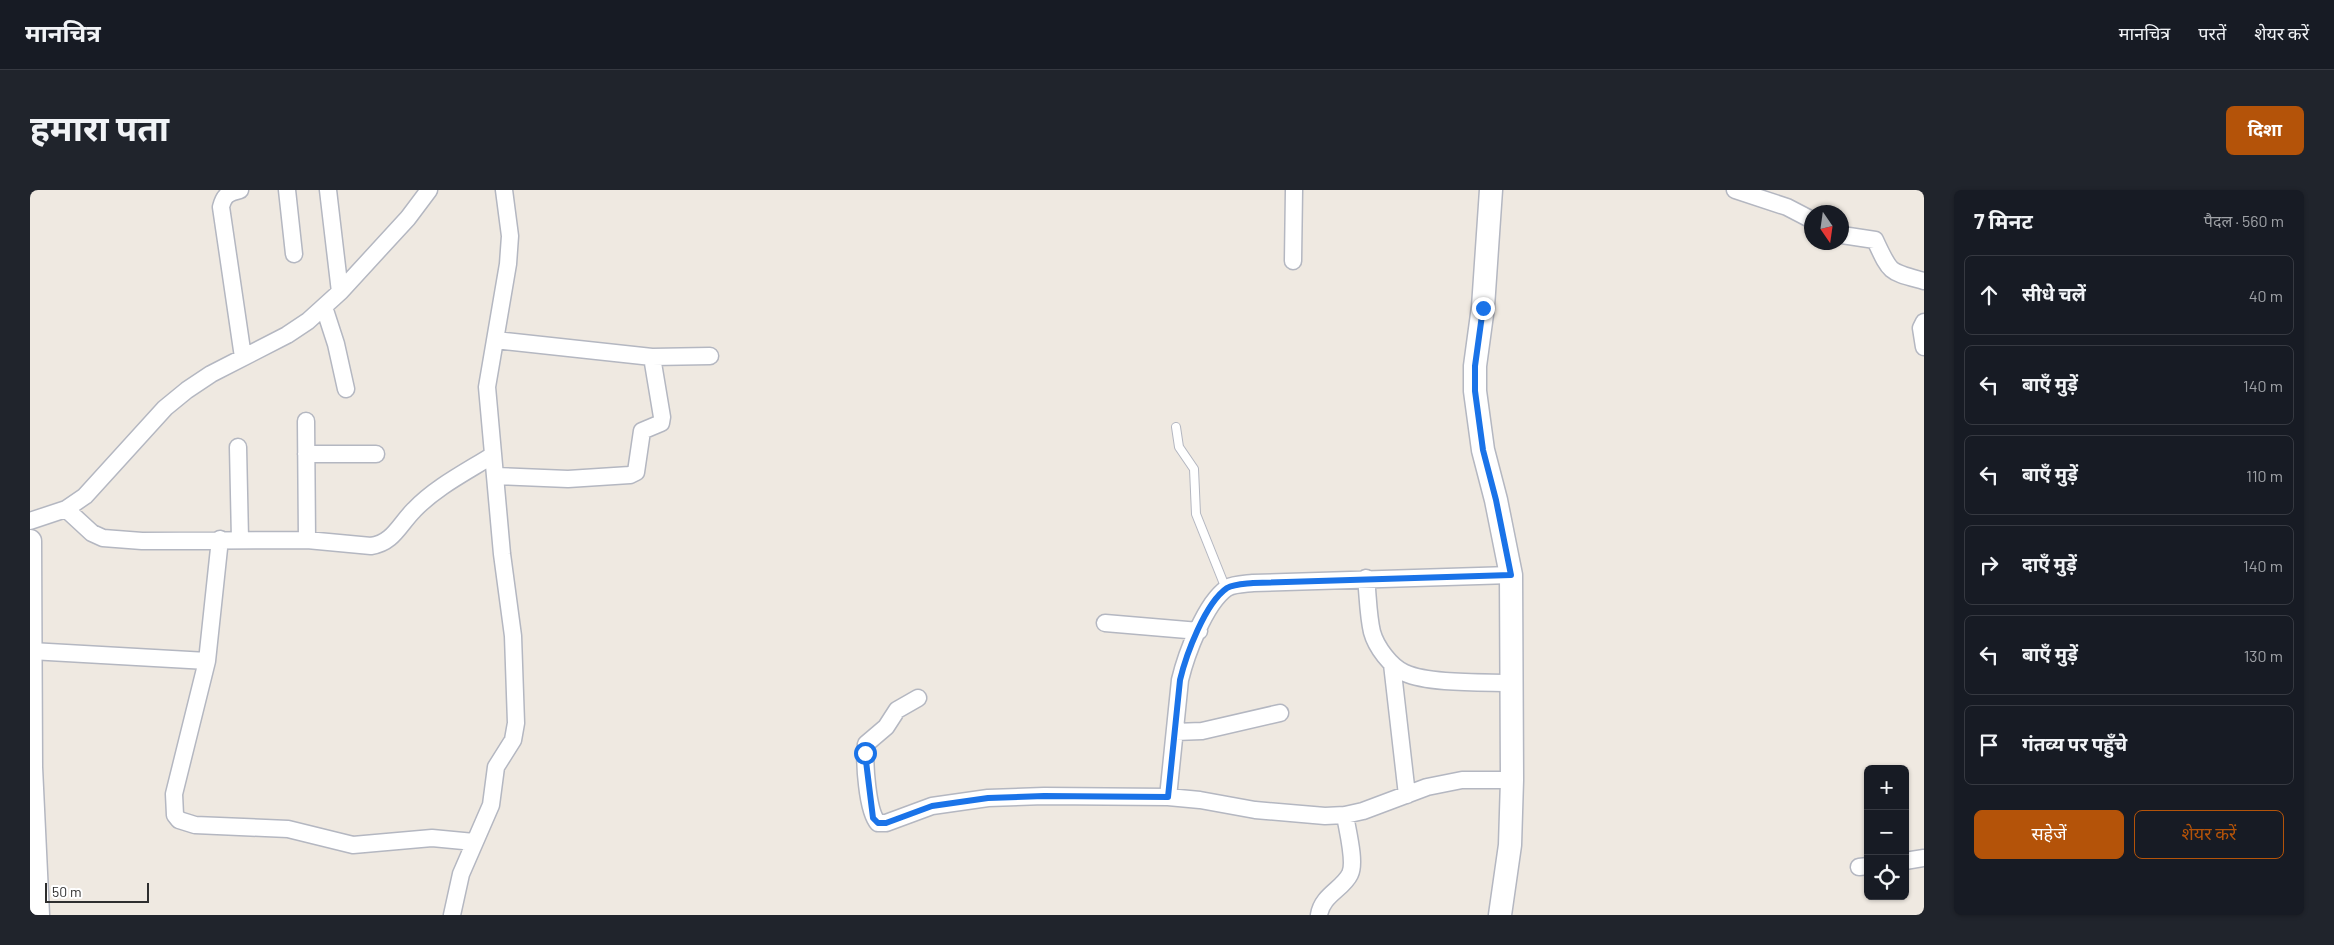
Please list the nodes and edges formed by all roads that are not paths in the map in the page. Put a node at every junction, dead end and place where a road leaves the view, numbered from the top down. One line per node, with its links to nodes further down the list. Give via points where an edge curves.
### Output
1 (240, 190): 20 (street, via 223,197 221,208)
2 (288, 190): 11 (street)
3 (328, 190): 14 (street)
4 (429, 190): 14 (street, via 408,218)
5 (504, 190): 17 (street, via 510,236)
6 (1294, 190): 12 (street)
7 (1490, 190): 37 (street, via 1475,391 1483,450)
8 (1735, 190): 9 (street)
9 (1804, 216)
10 (1849, 236): 13 (street, via 1875,240 1889,268)
11 (294, 254)
12 (1293, 261)
13 (1924, 281)
14 (340, 292): 15 (street)
15 (324, 307): 20 (street, via 287,335); 22 (street)
16 (1924, 322): 18 (street, via 1921,328)
17 (495, 340): 21 (street); 28 (street, via 487,387)
18 (1924, 347)
19 (710, 356): 21 (street)
20 (243, 357): 30 (street, via 195,384 164,408 86,496)
21 (652, 357): 29 (street, via 662,424 642,431 636,472 568,479)
22 (346, 389)
23 (306, 421): 26 (street)
24 (1176, 428): 39 (lane, via 1179,447 1194,469 1196,514)
25 (238, 448): 33 (street)
26 (306, 454): 27 (street); 34 (street)
27 (376, 454)
28 (493, 455): 29 (street); 34 (street, via 435,492 413,510 396,534 379,545)
29 (495, 476): 54 (street, via 513,636 516,723 513,740 496,767 491,804)
30 (66, 509): 31 (street); 32 (street, via 92,533 103,538 142,541)
31 (30, 521)
32 (220, 539): 33 (street); 43 (street)
33 (240, 539): 34 (street)
34 (307, 540)
35 (30, 541): 36 (street)
36 (30, 547): 42 (street)
37 (1511, 575): 38 (street); 45 (street)
38 (1366, 578): 39 (street, via 1253,583); 44 (street, via 1372,631)
39 (1226, 589): 41 (street, via 1212,602)
40 (1104, 623): 41 (street)
41 (1199, 631): 48 (street, via 1184,663)
42 (31, 637): 43 (street); 49 (street)
43 (207, 661): 54 (street, via 174,794 175,815 180,820 195,825 288,829 353,844 432,838)
44 (1392, 664): 45 (street, via 1405,673 1428,679); 51 (street)
45 (1512, 683): 50 (street)
46 (918, 698): 52 (street, via 897,710 886,727 866,744 871,807 873,818 878,823 932,806 988,798)
47 (1280, 713): 48 (street, via 1202,731)
48 (1175, 732): 52 (street)
49 (30, 767): 57 (street)
50 (1512, 780): 51 (street, via 1462,780); 60 (street, via 1510,845)
51 (1407, 795): 53 (street)
52 (1168, 797): 53 (street, via 1255,810)
53 (1345, 815): 59 (street, via 1352,860 1350,875 1332,892 1320,908)
54 (474, 842): 58 (street, via 461,874)
55 (1924, 858): 56 (street)
56 (1909, 860)
57 (38, 915)
58 (452, 915)
59 (1319, 915)
60 (1500, 915)

